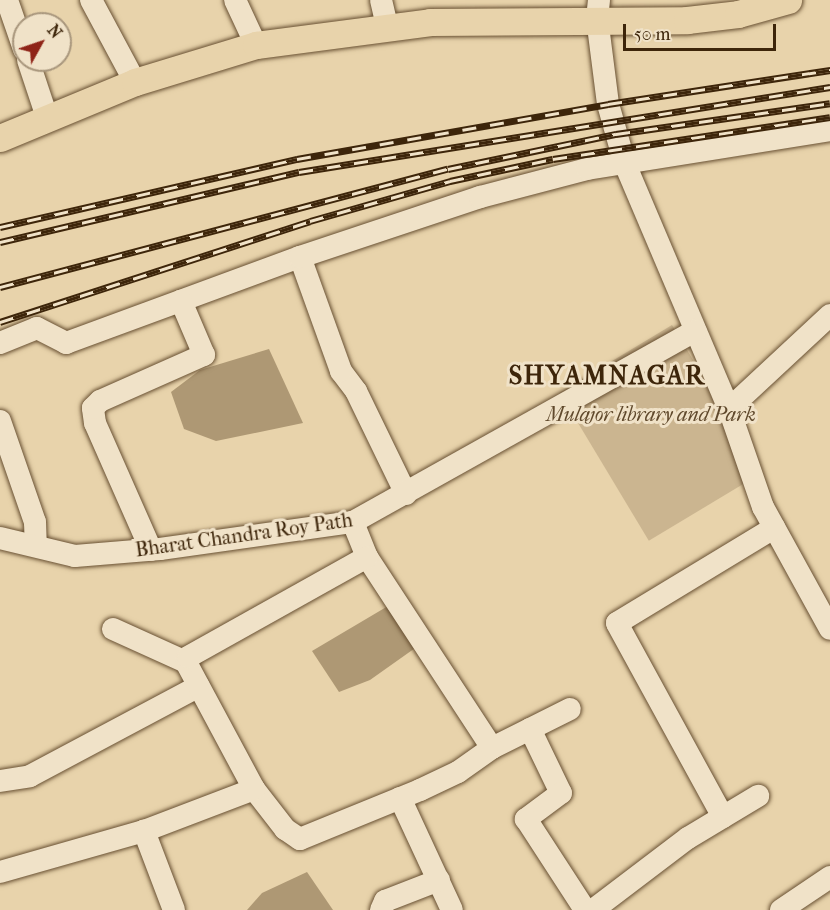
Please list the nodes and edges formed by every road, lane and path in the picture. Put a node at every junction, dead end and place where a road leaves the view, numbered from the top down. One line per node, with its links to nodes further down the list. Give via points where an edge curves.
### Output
1 (7, 0): 7 (street)
2 (91, 0): 10 (street)
3 (235, 0): 8 (street)
4 (788, 0): 5 (main road, via 738,14 687,20)
5 (598, 9): 6 (main road); 14 (street, via 608,104)
6 (384, 13): 8 (main road)
7 (12, 14)
8 (256, 45): 10 (main road)
9 (32, 72): 11 (street)
10 (135, 82): 11 (main road)
11 (47, 117): 13 (main road)
12 (830, 130): 14 (street)
13 (0, 138)
14 (625, 164): 15 (street, via 587,169 480,197); 18 (street)
15 (300, 257): 16 (street); 22 (street, via 341,371 356,391)
16 (181, 301): 19 (street, via 66,344 37,328); 27 (street, via 204,355 100,401 93,408 95,423)
17 (830, 315): 20 (street)
18 (695, 331): 20 (street); 22 (street, Bharat Chandra Roy Path)
19 (0, 344)
20 (729, 409): 24 (street)
21 (0, 421): 26 (street, via 35,522)
22 (406, 494): 23 (street, Bharat Chandra Roy Path)
23 (353, 522): 27 (street, Bharat Chandra Roy Path); 28 (street)
24 (774, 528): 30 (street); 40 (street, via 616,623)
25 (0, 538): 26 (street, Bharat Chandra Roy Path)
26 (36, 546): 27 (street, Bharat Chandra Roy Path, via 75,556)
27 (151, 550)
28 (367, 557): 31 (street, via 192,653); 35 (street)
29 (112, 629): 31 (street)
30 (830, 629)
31 (186, 662): 32 (street)
32 (199, 686): 36 (street, via 30,776); 37 (street)
33 (570, 709): 34 (street)
34 (530, 729): 35 (street); 48 (street, via 561,793 526,819)
35 (492, 748): 39 (street, via 459,772)
36 (0, 781)
37 (254, 789): 39 (street, via 285,829 300,839); 41 (street)
38 (758, 796): 40 (street)
39 (400, 798): 44 (street)
40 (723, 817): 49 (street)
41 (144, 831): 42 (street); 45 (street)
42 (0, 872)
43 (830, 877): 50 (street)
44 (439, 880): 46 (street, via 386,901); 47 (street)
45 (174, 910)
46 (381, 910)
47 (452, 910)
48 (585, 910)
49 (593, 910)
50 (781, 910)

